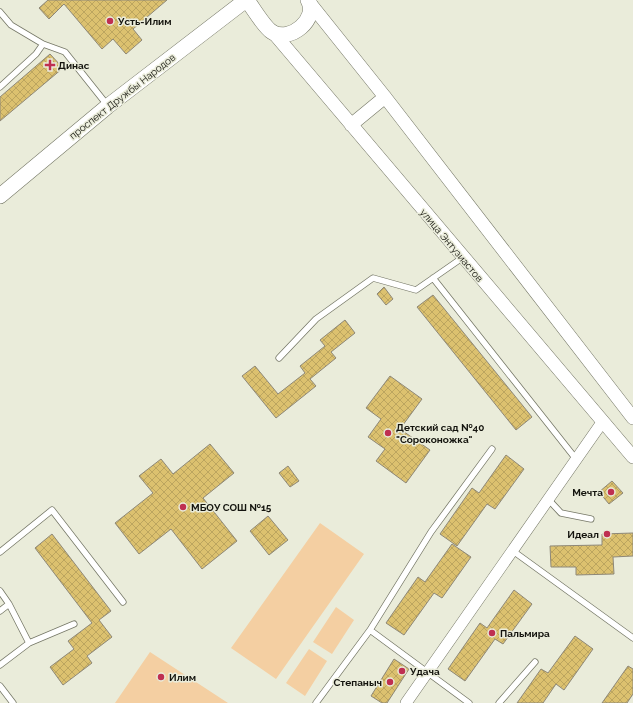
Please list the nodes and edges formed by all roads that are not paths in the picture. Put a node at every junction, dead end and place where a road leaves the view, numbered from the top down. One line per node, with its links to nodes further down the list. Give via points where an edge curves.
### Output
1 (246, 0): 4 (main road); 8 (main road, проспект Дружбы Народов)
2 (309, 1): 4 (main road, via 309,14 304,25 294,33 284,35); 7 (street)
3 (0, 12): 5 (lane, via 11,25)
4 (272, 32): 9 (street, улица Энтузиастов)
5 (43, 44): 6 (lane, via 36,54); 8 (lane, via 65,52)
6 (0, 87)
7 (385, 97): 9 (street); 14 (street)
8 (108, 106): 10 (main road, проспект Дружбы Народов)
9 (351, 125): 11 (street, улица Энтузиастов)
10 (0, 196)
11 (462, 258): 12 (lane); 15 (street, улица Энтузиастов)
12 (433, 278): 13 (lane, via 416,290 373,278 316,319); 18 (lane)
13 (279, 358)
14 (633, 418)
15 (602, 422): 17 (street, улица Энтузиастов); 18 (street)
16 (492, 449): 28 (lane, via 431,532)
17 (633, 457)
18 (576, 459): 19 (street)
19 (548, 499): 20 (lane, via 561,514); 21 (street)
20 (591, 519)
21 (513, 551): 29 (lane); 33 (street)
22 (0, 552): 24 (lane, via 52,510)
23 (0, 591): 25 (lane)
24 (123, 602)
25 (9, 604): 26 (lane); 30 (lane)
26 (0, 611)
27 (74, 624): 30 (lane)
28 (370, 630): 33 (lane); 35 (lane)
29 (633, 638)
30 (29, 643): 32 (lane)
31 (535, 662): 39 (lane)
32 (0, 665)
33 (428, 672): 37 (street); 38 (lane)
34 (0, 686): 36 (lane)
35 (318, 702)
36 (13, 703)
37 (406, 703)
38 (469, 703)
39 (499, 703)

